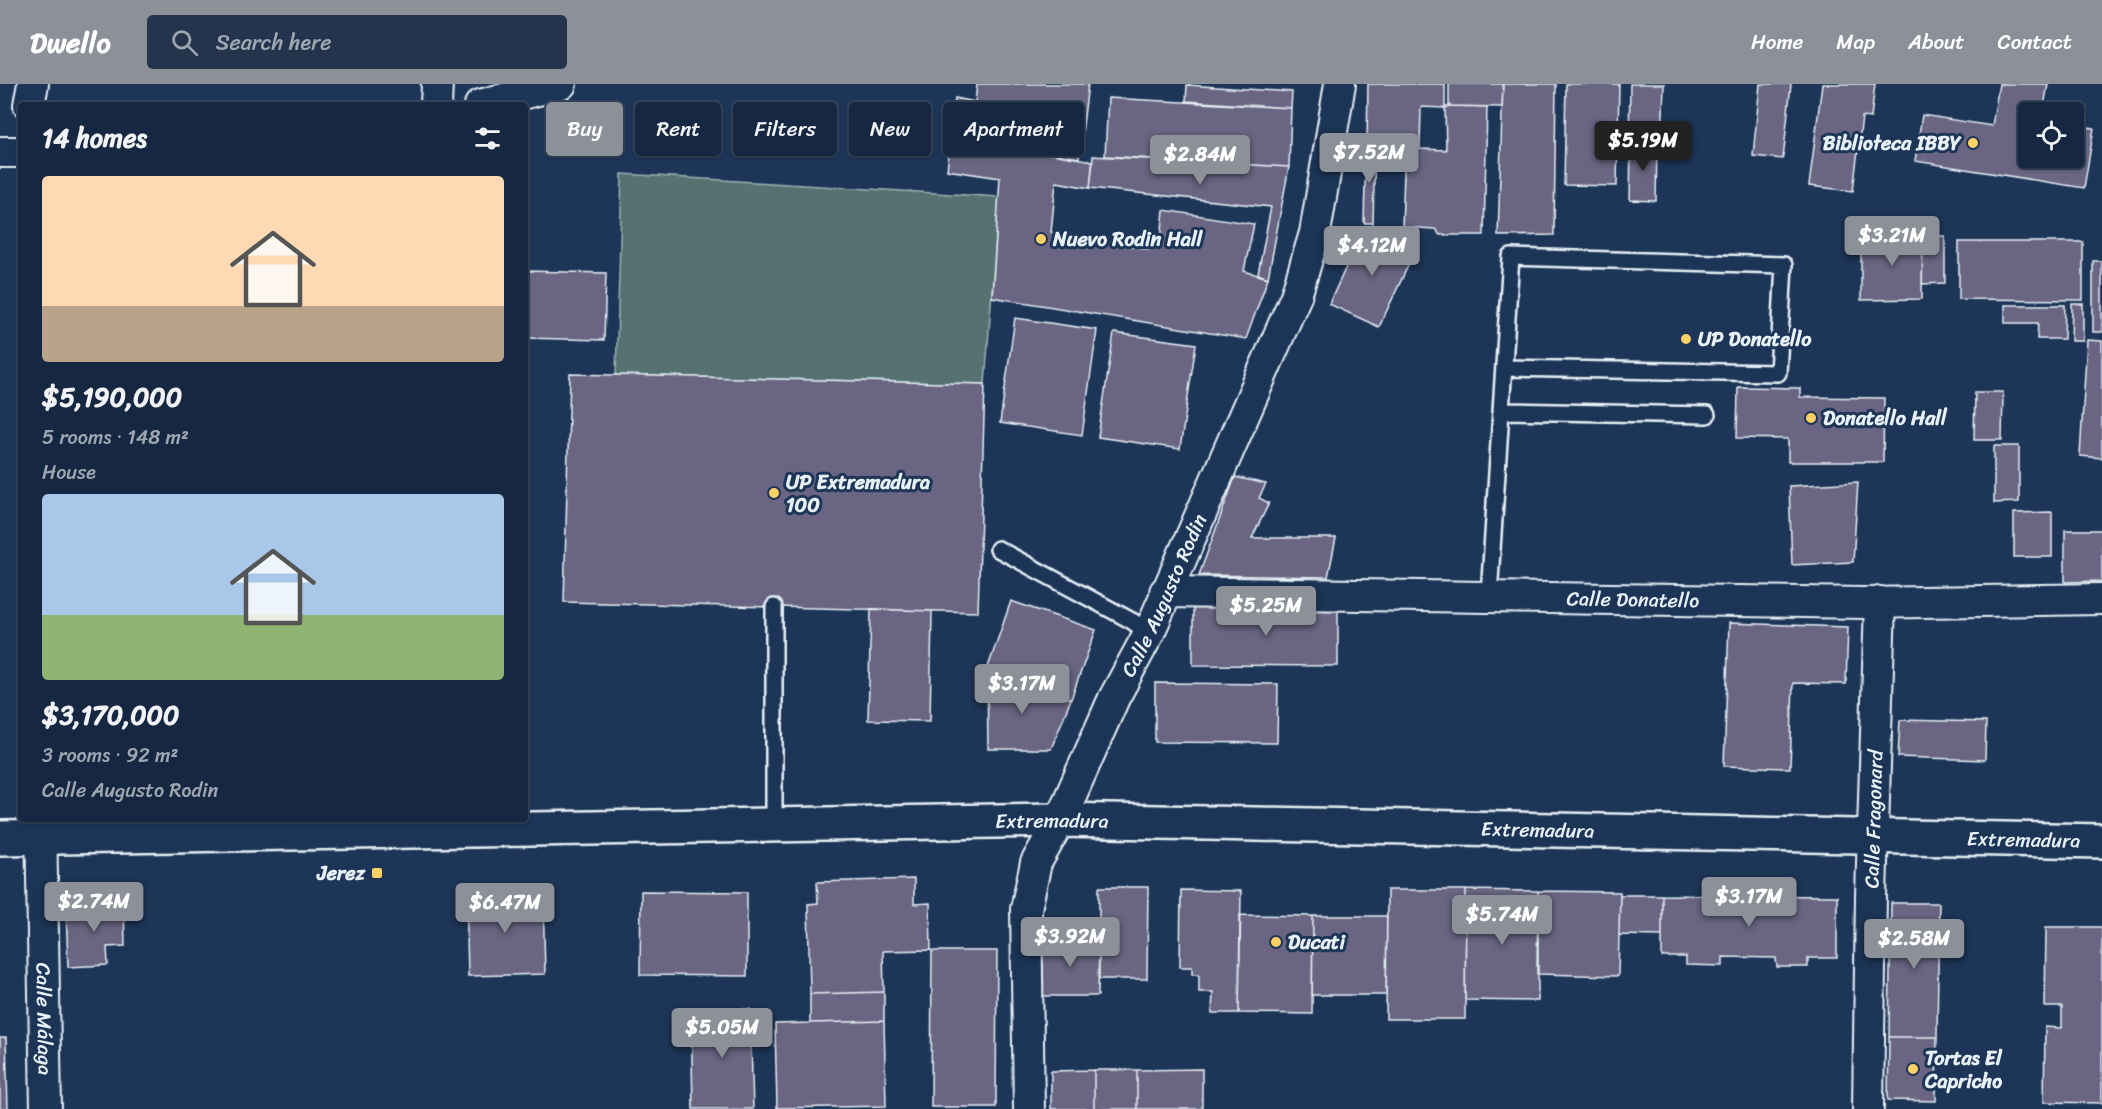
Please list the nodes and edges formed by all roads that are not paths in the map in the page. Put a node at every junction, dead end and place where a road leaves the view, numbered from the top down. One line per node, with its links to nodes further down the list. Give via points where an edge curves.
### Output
1 (33, 84): 5 (street)
2 (437, 84): 6 (street)
3 (561, 84): 7 (street)
4 (1340, 84): 14 (street, Calle Augusto Rodin, via 1317,223 1296,296)
5 (30, 102)
6 (436, 102)
7 (492, 102)
8 (0, 152): 9 (street)
9 (18, 152)
10 (1504, 368): 10 (lane, via 1511,257 1784,265 1778,373); 11 (lane)
11 (1502, 411): 12 (lane); 15 (lane)
12 (1707, 415)
13 (998, 549): 19 (lane)
14 (1165, 592): 15 (street, Calle Donatello); 19 (street, Calle Augusto Rodin)
15 (1489, 596): 17 (street, Calle Donatello)
16 (2102, 599): 17 (street, Calle Donatello)
17 (1880, 602): 24 (street, Calle Fragonard)
18 (774, 607): 22 (lane)
19 (1149, 633): 20 (street, Calle Augusto Rodin, via 1114,698)
20 (1060, 820): 22 (main road, Extremadura); 24 (main road, Extremadura); 28 (street, Calle Augusto Rodin, via 1036,863 1026,909)
21 (406, 825): 22 (main road, Extremadura); 23 (main road, Extremadura)
22 (774, 825)
23 (41, 828): 25 (main road, Extremadura); 27 (street, Calle Málaga)
24 (1872, 836): 26 (main road, Extremadura); 29 (street, Calle Fragonard)
25 (0, 838)
26 (2102, 840)
27 (46, 1109)
28 (1029, 1109)
29 (1868, 1109)

